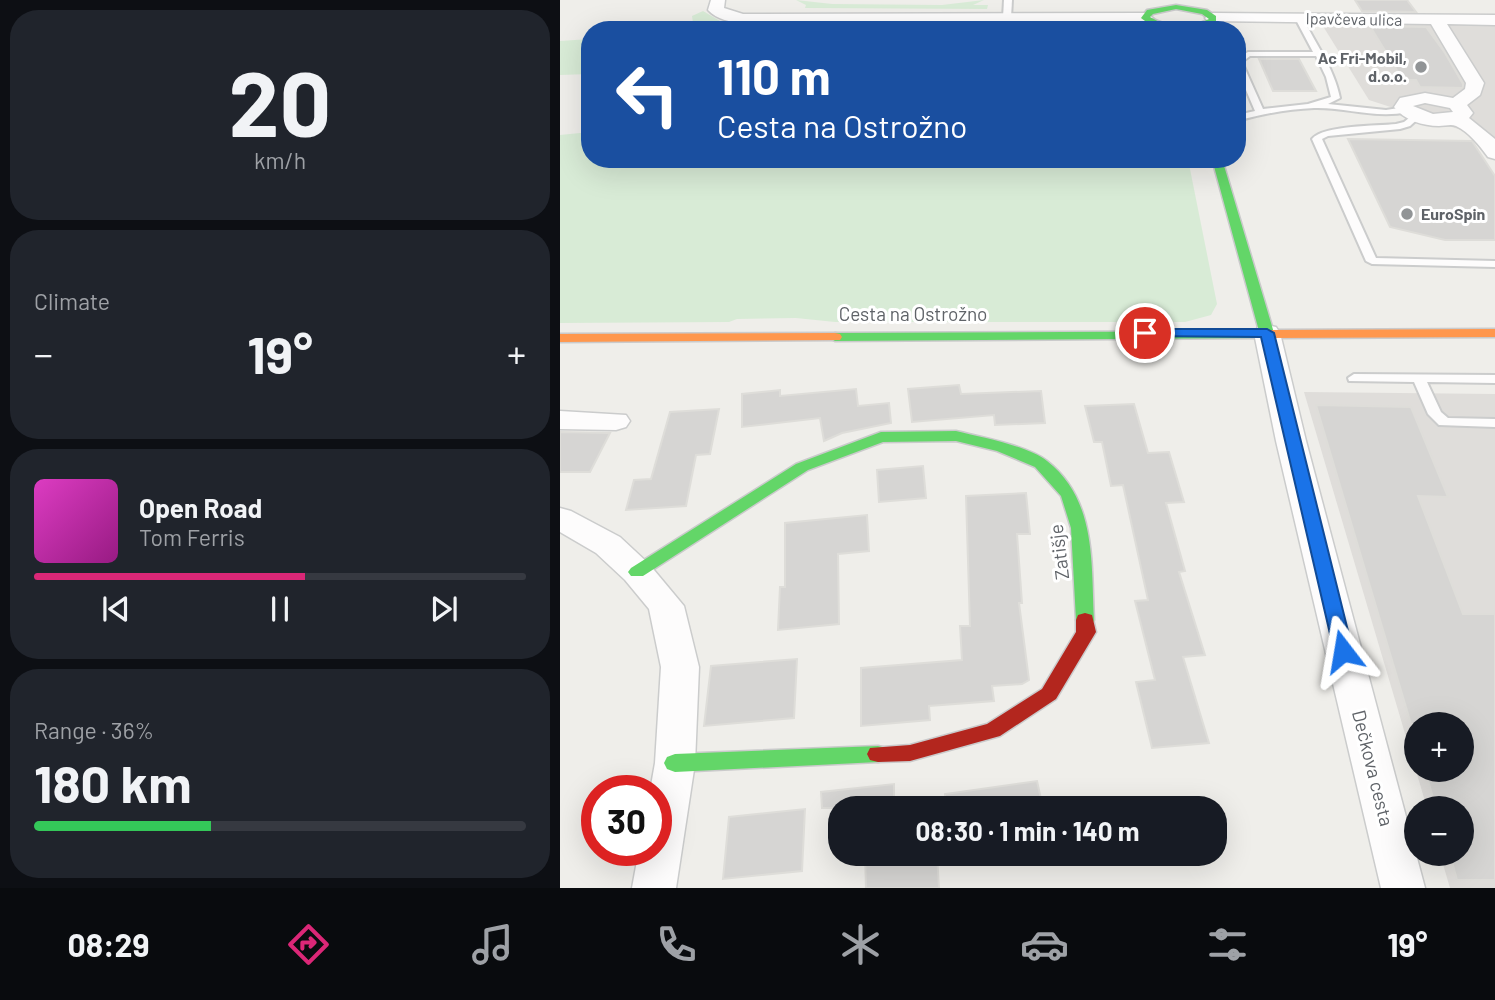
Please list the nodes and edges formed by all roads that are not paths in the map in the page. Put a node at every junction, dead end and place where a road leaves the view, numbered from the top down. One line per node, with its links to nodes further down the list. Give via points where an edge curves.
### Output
1 (718, 0): 4 (street, via 716,10 743,19)
2 (1008, 0): 4 (lane)
3 (1175, 4): 5 (street); 6 (street)
4 (1007, 18): 5 (street)
5 (1145, 18): 10 (street)
6 (1213, 18): 7 (street, Ipavčeva ulica); 11 (street)
7 (1299, 18): 8 (street, Ipavčeva ulica); 12 (lane)
8 (1436, 20): 9 (street, Ipavčeva ulica); 16 (street, via 1475,83 1474,91)
9 (1495, 20)
10 (1151, 21)
11 (1211, 21)
12 (1317, 54): 13 (lane); 15 (lane, via 1333,78 1336,98)
13 (1246, 55)
14 (1246, 80): 17 (lane)
15 (1319, 106): 17 (lane); 18 (lane)
16 (1456, 111): 18 (street, via 1442,99 1417,98 1403,104); 20 (street)
17 (1260, 112): 19 (lane)
18 (1411, 113): 22 (lane, via 1397,127 1328,133 1317,139 1371,261)
19 (1246, 116)
20 (1495, 153)
21 (1219, 168): 23 (street, Dečkova cesta)
22 (1495, 264)
23 (1267, 333): 24 (street, Cesta na Ostrožno); 25 (street, Cesta na Ostrožno); 36 (street, Dečkova cesta)
24 (1495, 333)
25 (560, 338)
26 (1354, 378): 27 (lane)
27 (1418, 378): 28 (lane); 31 (lane, via 1444,422)
28 (1495, 379)
29 (560, 420): 30 (street)
30 (615, 421)
31 (1495, 423)
32 (560, 518): 33 (street, via 608,545)
33 (637, 572): 34 (street, via 666,606 680,667); 34 (street, Zatišje, via 802,467 881,437 956,436 1041,464 1069,495 1080,528 1086,632 1049,694 993,730 910,753)
34 (675, 763): 35 (street)
35 (654, 888)
36 (1403, 888)

